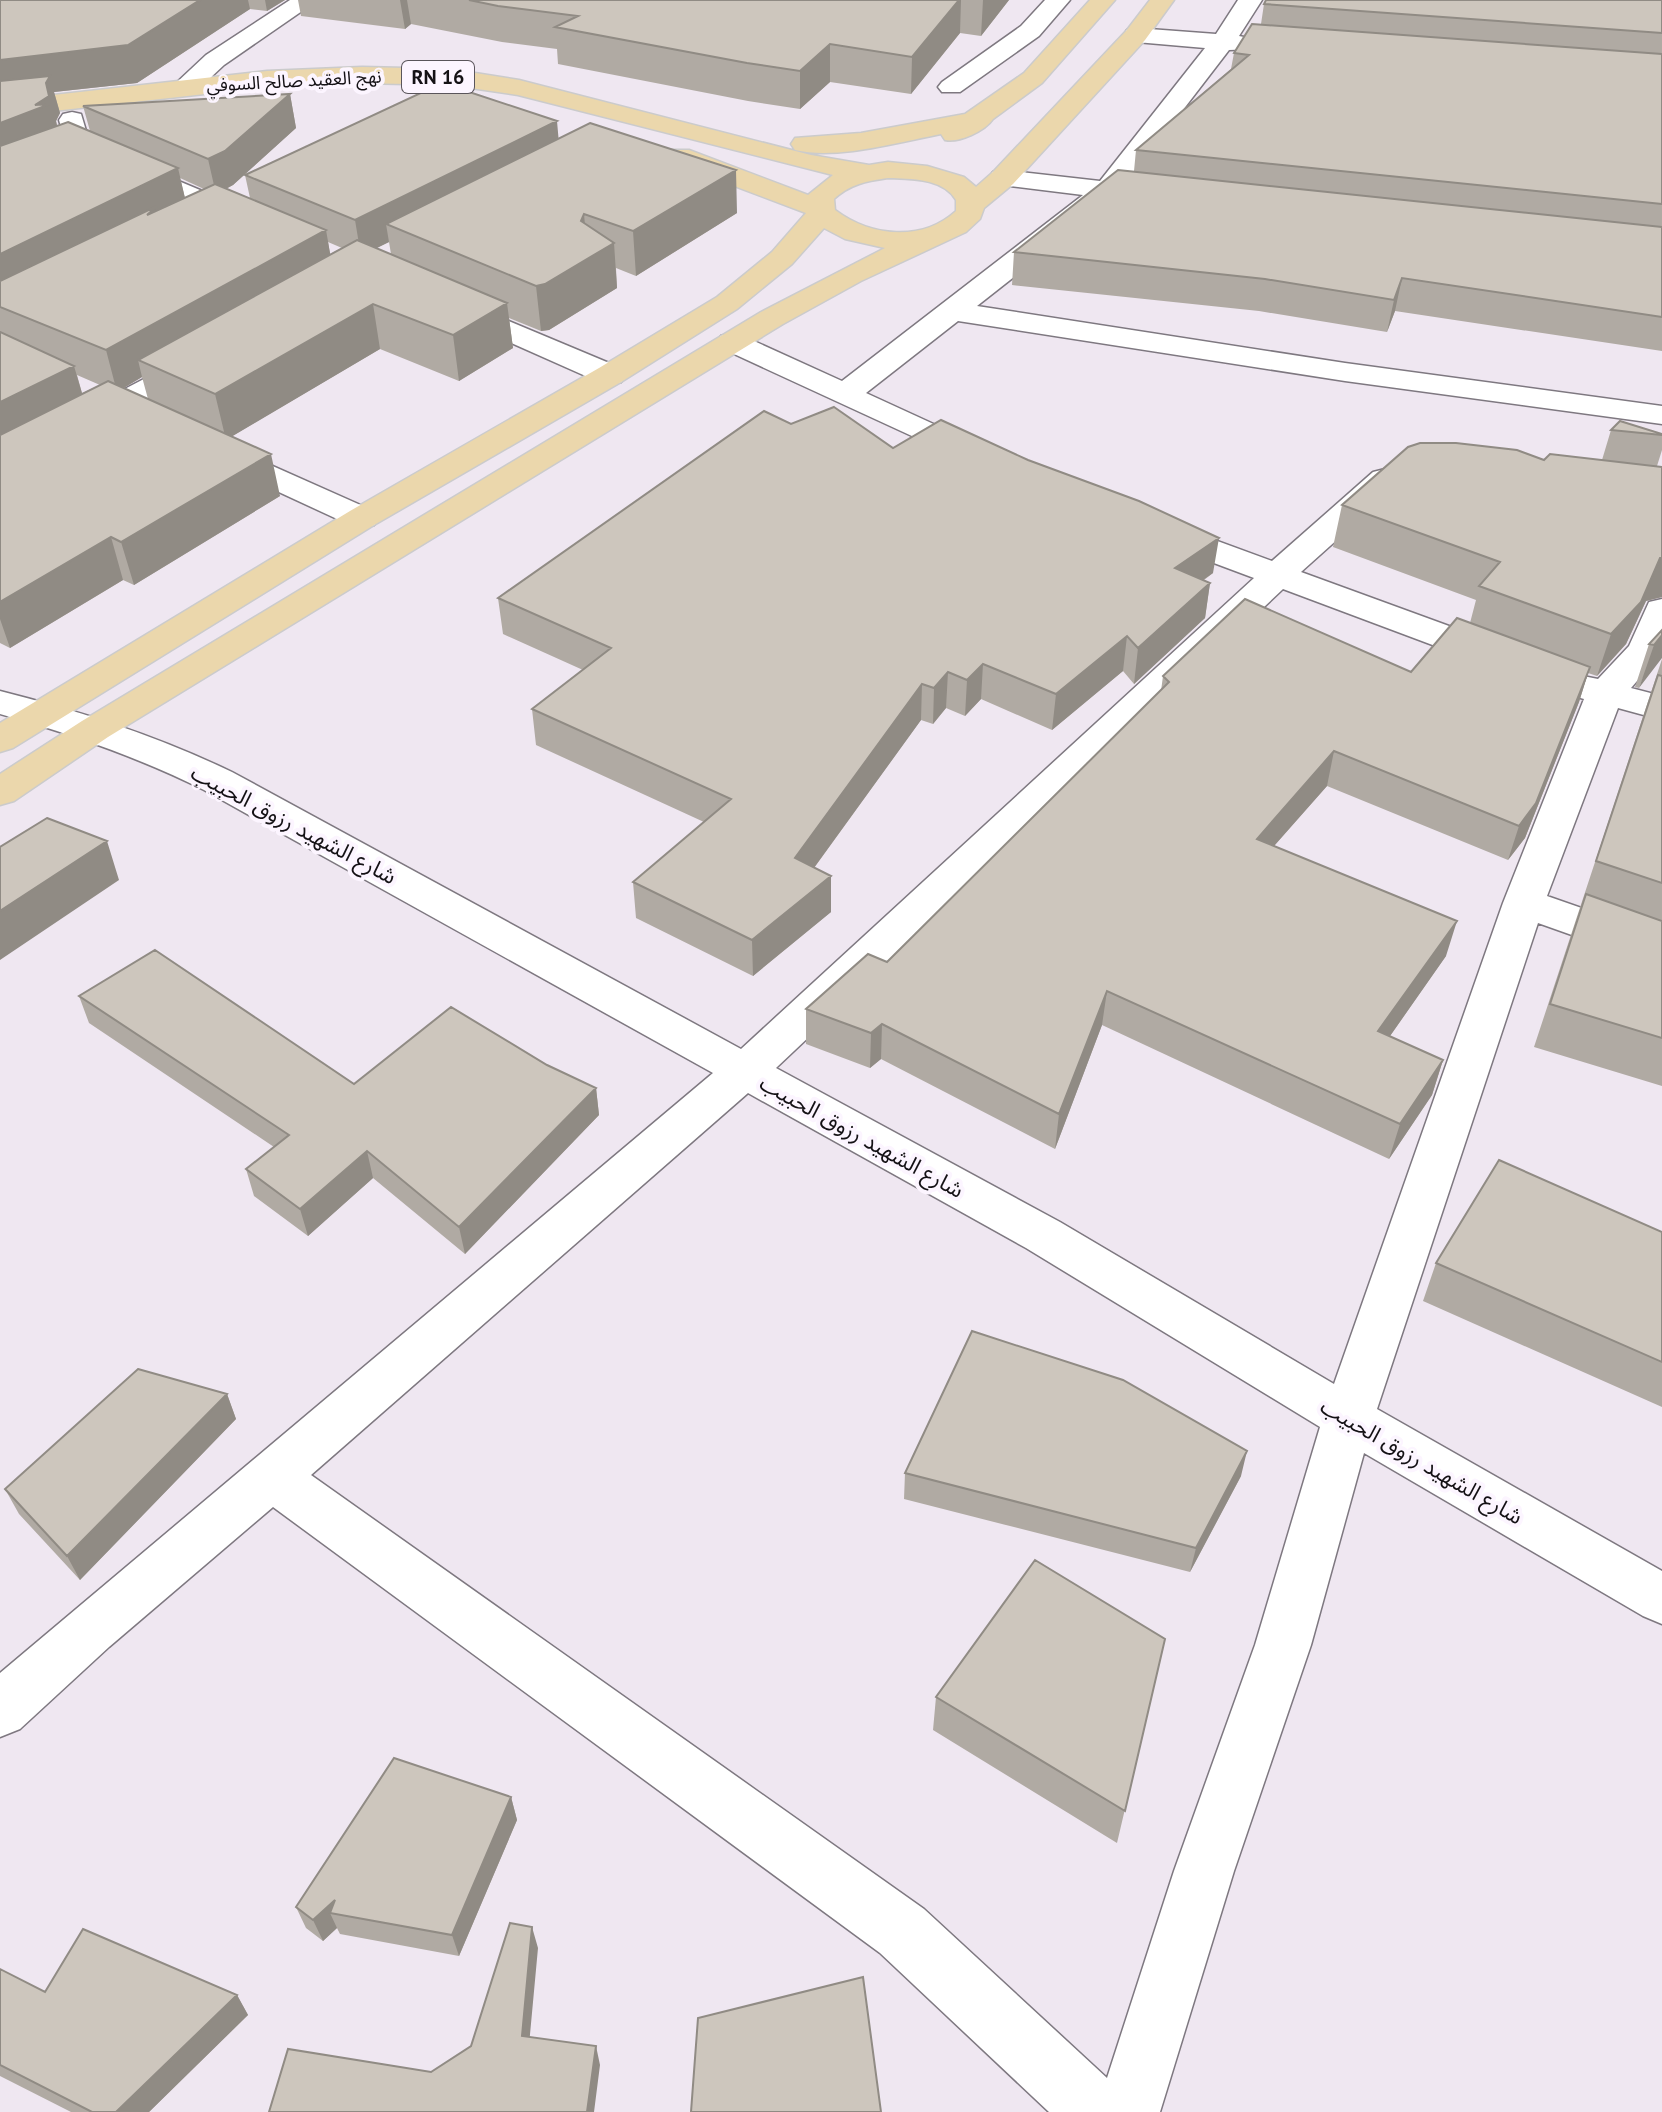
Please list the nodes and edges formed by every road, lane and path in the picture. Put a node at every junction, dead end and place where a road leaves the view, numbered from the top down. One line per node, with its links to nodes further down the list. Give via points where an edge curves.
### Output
1 (306, 0): 10 (street, via 215,60)
2 (1162, 0): 6 (main road)
3 (1250, 0): 7 (street)
4 (1048, 1): 5 (street); 9 (street, via 1018,40)
5 (1098, 6): 12 (main road, via 1033,78)
6 (1136, 35): 7 (street); 17 (main road)
7 (1222, 43): 8 (street); 18 (street)
8 (1269, 46)
9 (951, 87)
10 (184, 89): 11 (main road, نهج العقيد صالح السوفي / RN 16); 15 (main road, نهج العقيد صالح السوفي / RN 16, via 267,79 450,77 519,88)
11 (0, 109)
12 (980, 119): 15 (main road, via 915,134 832,143 747,141); 16 (main road)
13 (72, 120): 14 (main road, نهج العقيد صالح السوفي / RN 16); 22 (street, via 65,153); 23 (main road, نهج العقيد صالح السوفي / RN 16, via 359,93 499,105)
14 (0, 128)
15 (694, 132): 16 (main road, نهج العقيد صالح السوفي / RN 16, via 810,163)
16 (877, 171): 21 (main road, نهج العقيد صالح السوفي, via 912,171 954,183 967,192); 23 (main road, via 829,187 820,198)
17 (1003, 178): 18 (street); 21 (main road)
18 (1106, 191): 20 (street); 28 (street)
19 (243, 192): 22 (street)
20 (1185, 199)
21 (972, 204): 26 (main road, via 963,222)
22 (215, 206): 24 (street); 25 (street)
23 (821, 211): 26 (main road, نهج العقيد صالح السوفي, via 833,225 866,236); 31 (main road, via 782,258 737,295)
24 (188, 220)
25 (269, 229)
26 (932, 236): 29 (main road)
27 (437, 300): 31 (street)
28 (951, 311): 33 (street); 35 (street)
29 (732, 342): 33 (street); 47 (main road)
30 (229, 345): 34 (street)
31 (610, 375): 40 (main road)
32 (80, 388): 34 (street)
33 (845, 394): 38 (street)
34 (135, 413): 37 (street)
35 (1662, 415)
36 (192, 439): 40 (street)
37 (0, 467)
38 (1010, 472)
39 (1421, 472): 42 (street, via 1385,479)
40 (362, 518): 45 (main road)
41 (1127, 519): 42 (street)
42 (1277, 575): 44 (street); 52 (street)
43 (1662, 610): 44 (street, via 1645,650)
44 (1565, 681): 46 (street); 50 (street)
45 (21, 708): 47 (street, شارع الشهيد رزوق الحبيب); 48 (main road)
46 (1662, 708)
47 (95, 729): 49 (main road); 52 (street, شارع الشهيد رزوق الحبيب, via 218,781)
48 (0, 740)
49 (0, 792)
50 (1524, 903): 51 (street); 53 (street)
51 (1662, 952)
52 (744, 1072): 53 (street, شارع الشهيد رزوق الحبيب, via 1043,1235); 54 (street)
53 (1348, 1418): 55 (street, شارع الشهيد رزوق الحبيب); 58 (street, via 1283,1645)
54 (272, 1477): 56 (street); 57 (street, via 902,1931)
55 (1650, 1578)
56 (0, 1710)
57 (1096, 2112)
58 (1128, 2112)

